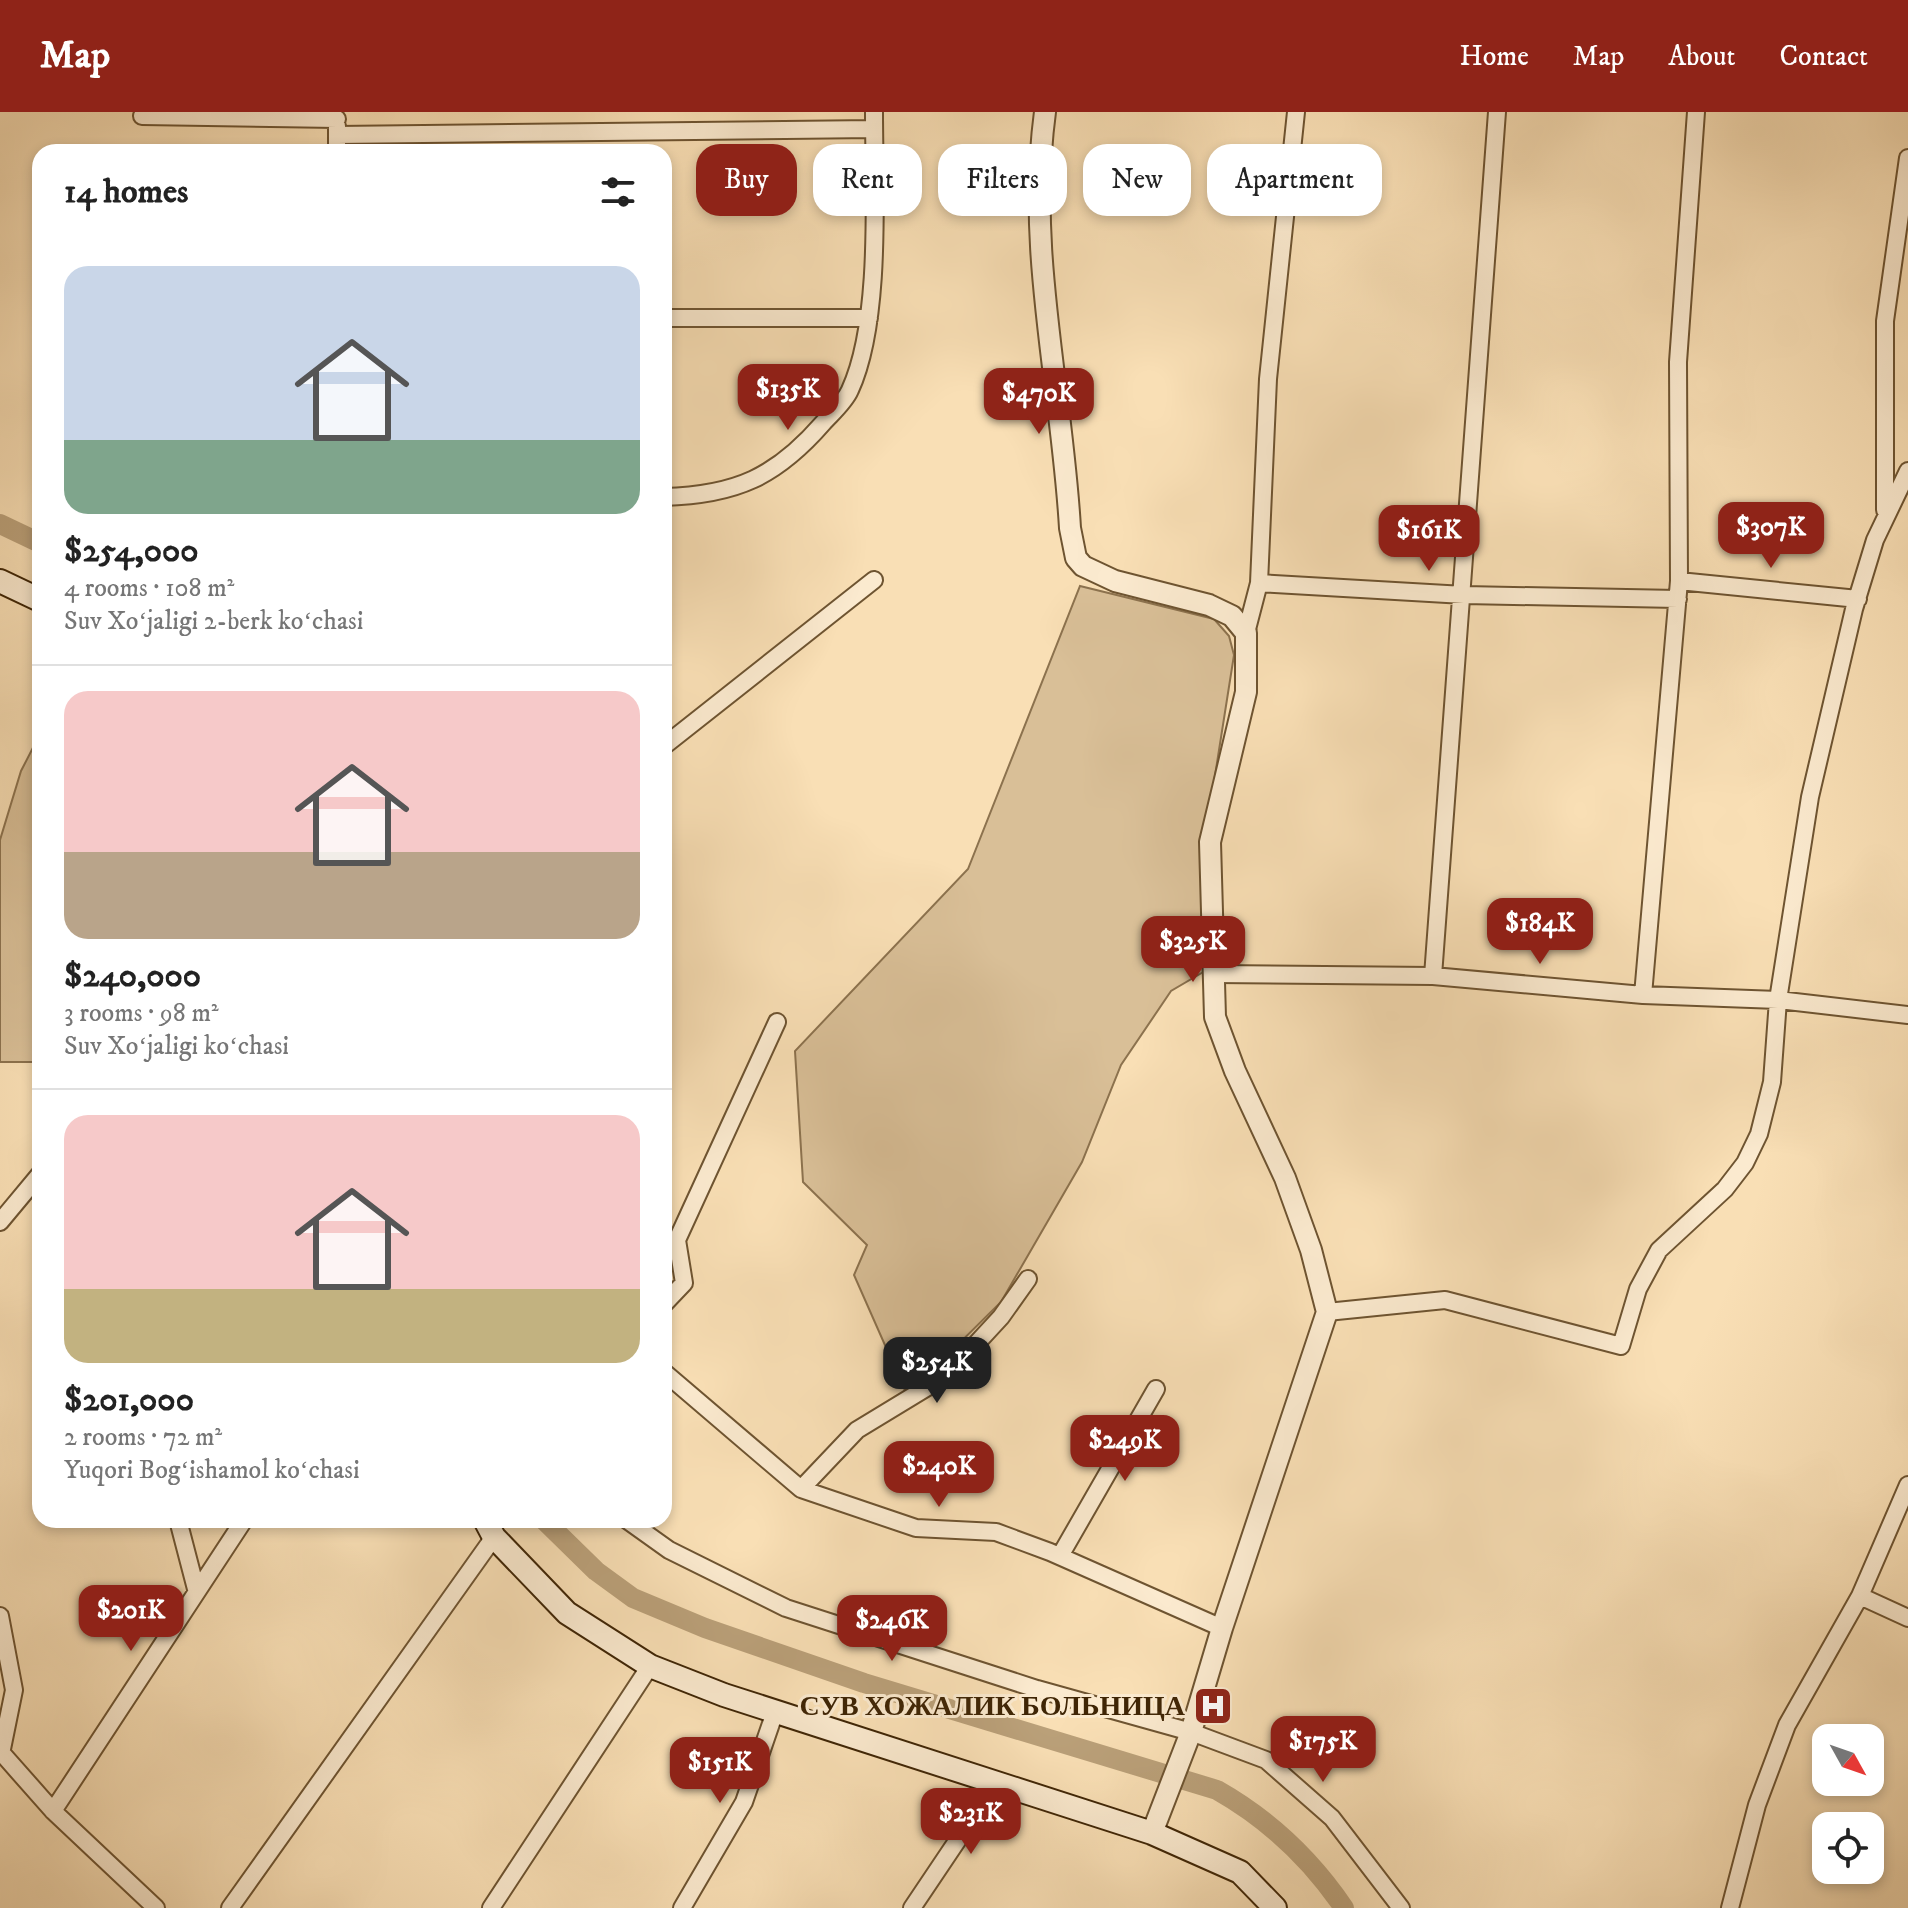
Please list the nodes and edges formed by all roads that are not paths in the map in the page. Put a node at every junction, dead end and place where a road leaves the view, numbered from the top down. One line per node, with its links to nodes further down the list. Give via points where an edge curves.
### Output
1 (1045, 112): 22 (street, via 1038,229 1076,558 1115,581 1209,605 1232,616)
2 (1296, 112): 17 (street, via 1268,379)
3 (1497, 112): 18 (street)
4 (1696, 112): 16 (street, via 1678,362)
5 (142, 116): 7 (street)
6 (874, 121): 7 (street); 10 (street)
7 (337, 129)
8 (1908, 158): 13 (street, via 1885,321)
9 (672, 318): 10 (street)
10 (869, 318): 12 (street, via 850,393 794,455 740,487)
11 (1908, 471): 13 (street)
12 (672, 496)
13 (1885, 518): 21 (street)
14 (874, 580): 23 (street)
15 (0, 581): 19 (main road)
16 (1679, 581): 20 (street); 21 (street)
17 (1259, 583): 18 (street); 22 (street)
18 (1464, 595): 20 (street); 25 (street)
19 (32, 596)
20 (1678, 599): 26 (street)
21 (1858, 599): 27 (street, via 1810,797)
22 (1246, 633): 24 (street, via 1246,692 1210,842)
23 (672, 740)
24 (1215, 974): 25 (street); 34 (street, via 1215,1017 1285,1178)
25 (1433, 976): 26 (street)
26 (1643, 995): 27 (street)
27 (1778, 1000): 28 (street); 34 (street, via 1772,1082 1759,1134 1725,1189 1659,1250 1638,1289 1621,1346 1445,1300)
28 (1908, 1015)
29 (777, 1022): 33 (street, via 677,1240 684,1283)
30 (32, 1184): 31 (street)
31 (0, 1222)
32 (1028, 1279): 38 (street, via 965,1356 936,1382 857,1430)
33 (672, 1296)
34 (1327, 1312): 48 (street)
35 (672, 1379): 38 (street)
36 (1156, 1389): 43 (street)
37 (1908, 1485): 45 (street)
38 (801, 1489): 43 (street, via 916,1528 996,1532)
39 (180, 1528): 44 (street)
40 (238, 1528): 44 (street)
41 (490, 1528): 49 (main road, via 567,1613); 57 (street)
42 (638, 1528): 51 (street, via 669,1550 786,1608)
43 (1060, 1556): 48 (street)
44 (196, 1589): 54 (street)
45 (1860, 1596): 47 (street); 63 (street, via 1787,1725 1757,1805)
46 (0, 1616): 52 (street, via 14,1690)
47 (1908, 1618)
48 (1222, 1628): 51 (street)
49 (650, 1666): 50 (main road); 58 (street)
50 (775, 1712): 53 (main road); 59 (street, via 744,1802)
51 (1189, 1738): 55 (street); 62 (street, via 1266,1760 1332,1818)
52 (1, 1750): 54 (street)
53 (996, 1783): 55 (main road); 60 (street)
54 (53, 1811): 56 (street)
55 (1155, 1824): 61 (main road, via 1240,1872)
56 (156, 1908)
57 (230, 1908)
58 (491, 1908)
59 (682, 1908)
60 (912, 1908)
61 (1275, 1908)
62 (1401, 1908)
63 (1730, 1908)

